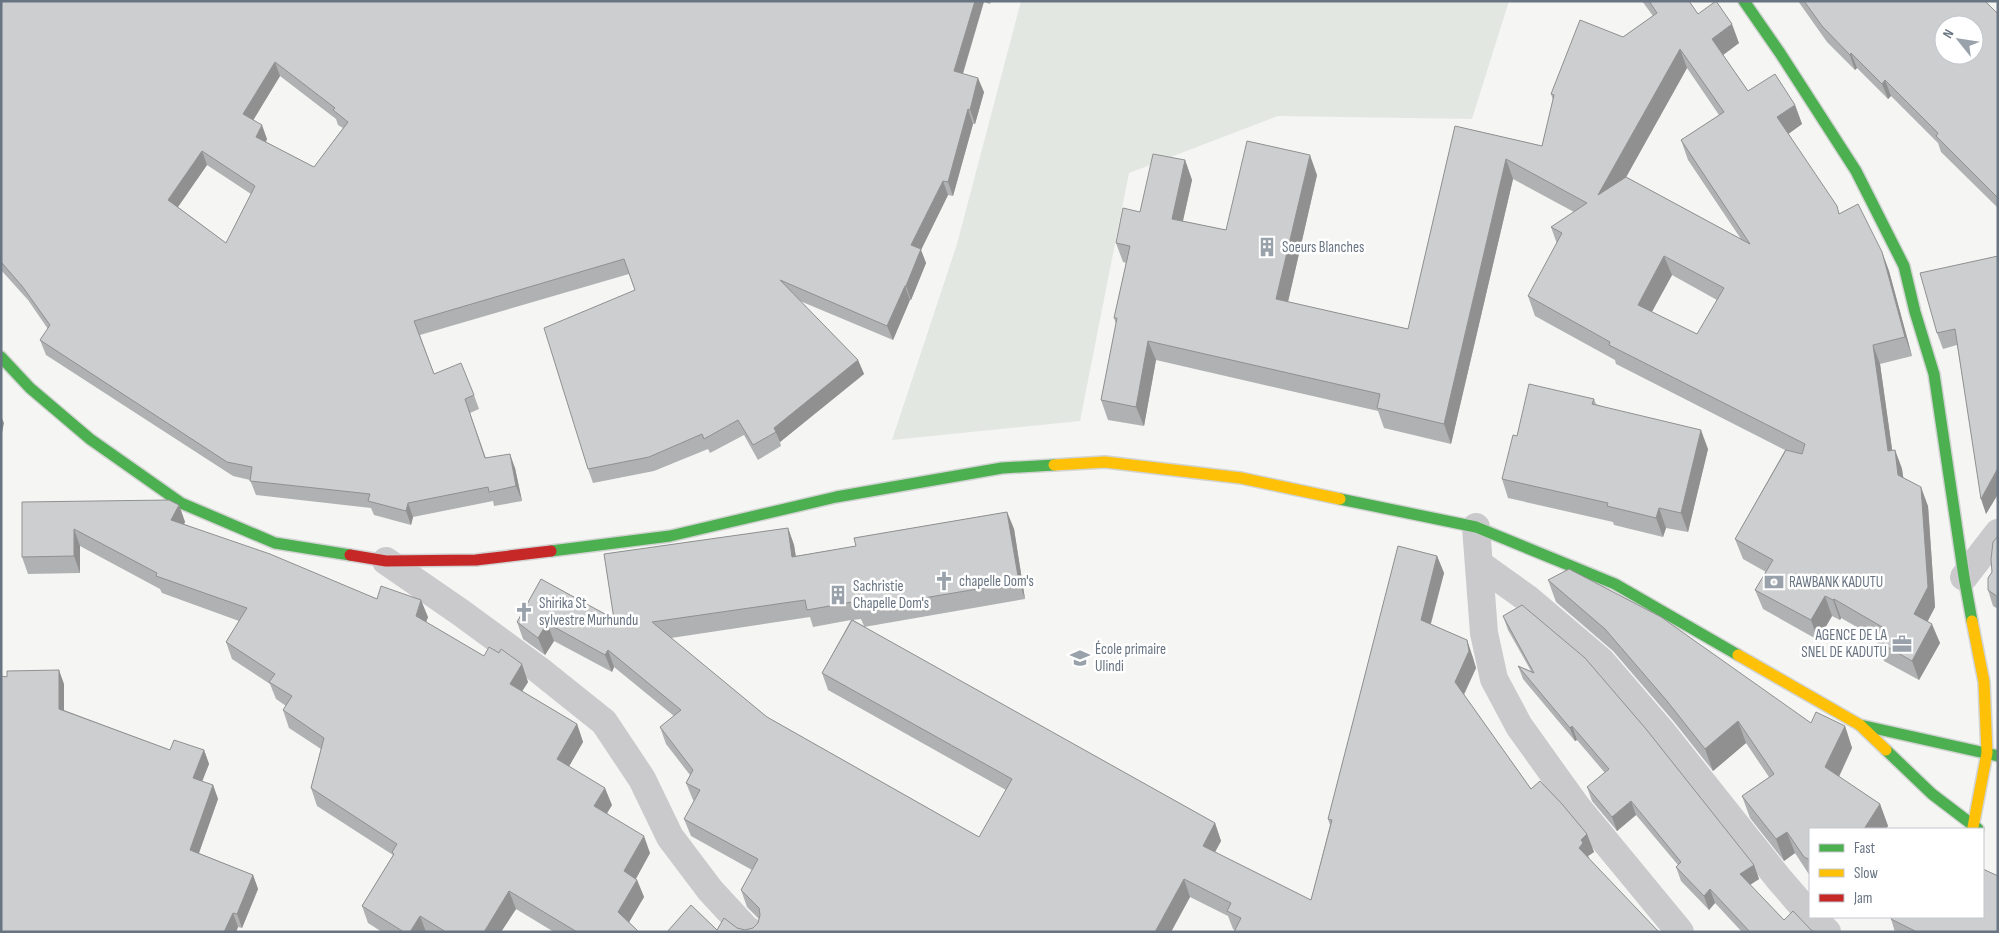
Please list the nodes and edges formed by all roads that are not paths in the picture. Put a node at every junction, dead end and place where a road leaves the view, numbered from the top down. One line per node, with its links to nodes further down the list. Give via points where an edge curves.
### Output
1 (1744, 1): 7 (street, via 1856,171 1904,266 1934,374)
2 (1, 357): 5 (street, via 30,388 90,440 181,503 275,543)
3 (1476, 527): 5 (street, via 1241,478 1105,462 1002,468 836,497 670,536 476,560); 6 (street); 9 (street, via 1615,584)
4 (1998, 533): 7 (street)
5 (386, 561): 15 (street, via 531,664 604,722 642,780 670,838 710,890)
6 (1479, 564): 13 (street, via 1528,598 1601,661); 16 (street, via 1484,633 1494,679 1519,726 1577,807)
7 (1964, 577): 8 (street)
8 (1991, 678): 10 (street)
9 (1860, 725): 10 (street); 11 (street, via 1932,794)
10 (1992, 755): 12 (street)
11 (1977, 828)
12 (1981, 828)
13 (1809, 914)
14 (1813, 918): 17 (street)
15 (751, 932)
16 (1680, 932)
17 (1827, 932)

